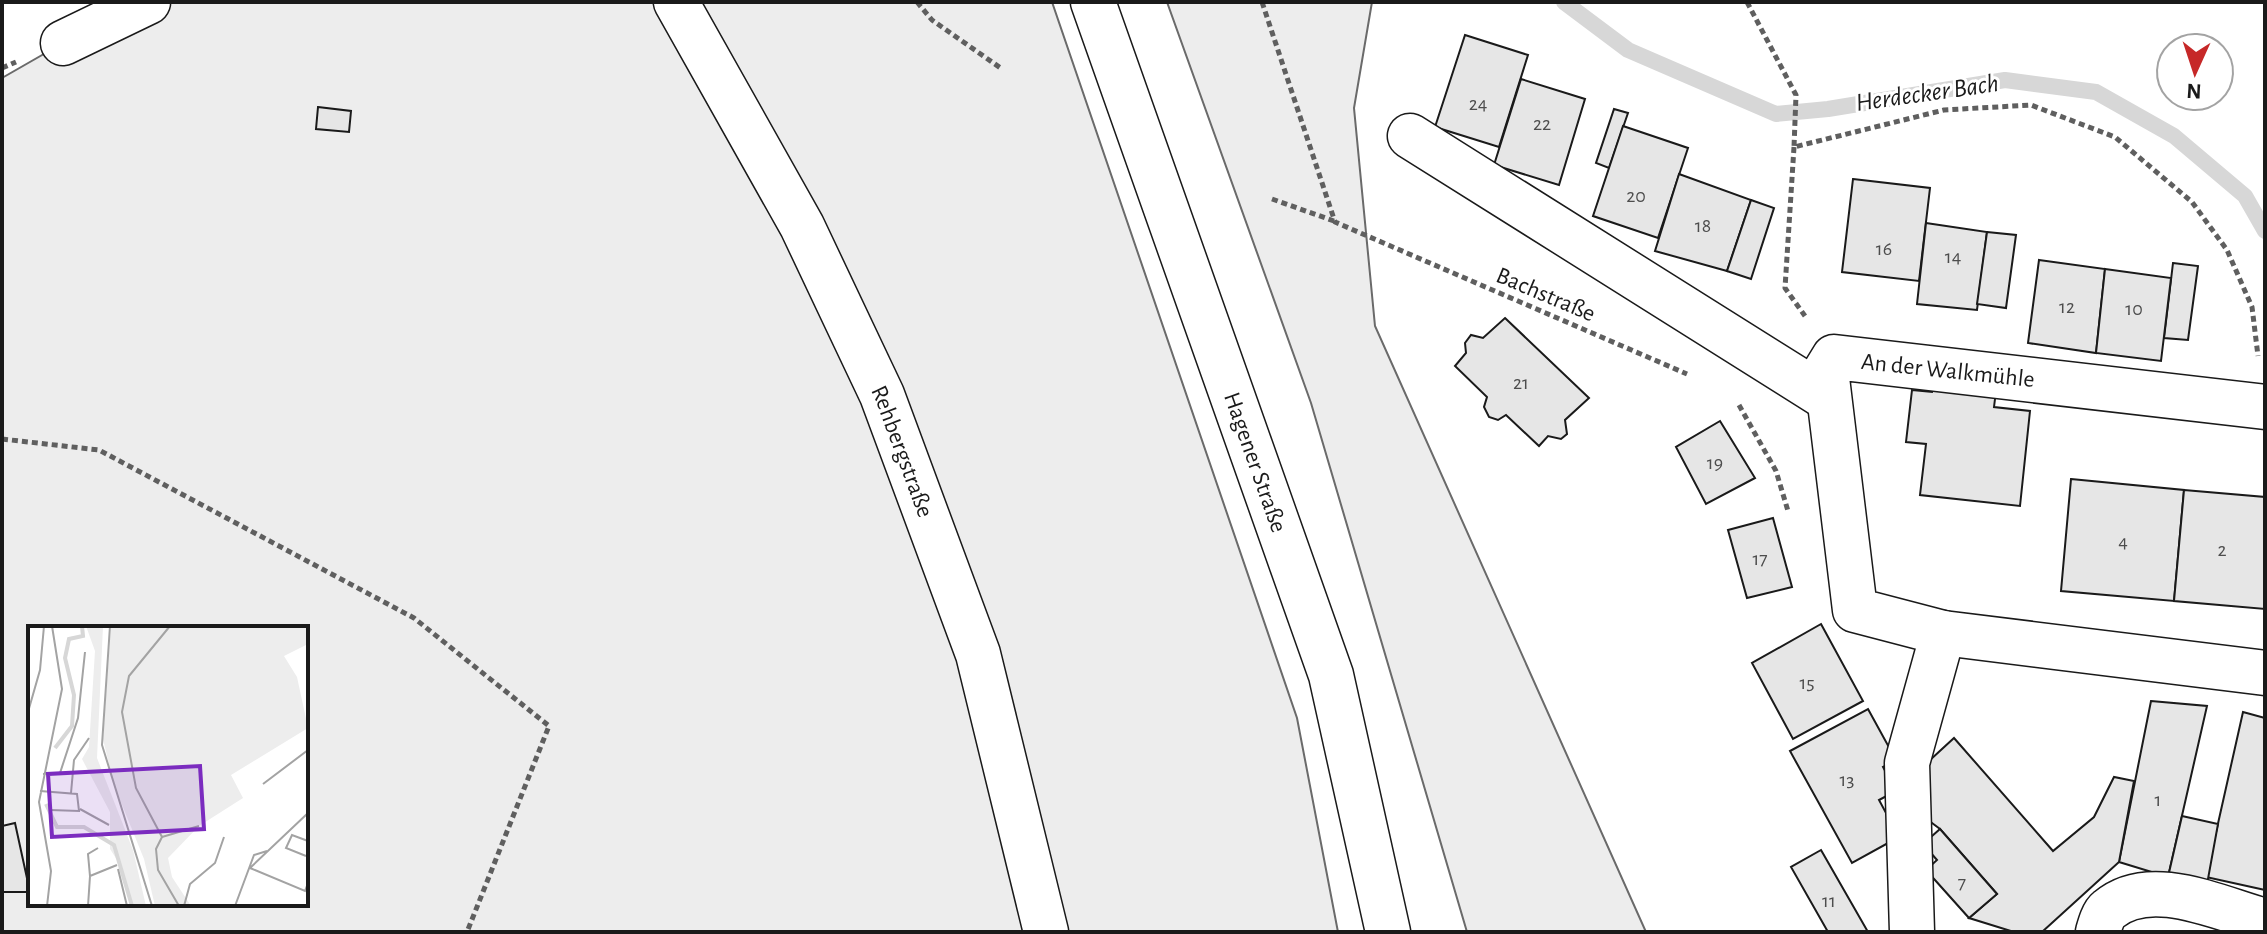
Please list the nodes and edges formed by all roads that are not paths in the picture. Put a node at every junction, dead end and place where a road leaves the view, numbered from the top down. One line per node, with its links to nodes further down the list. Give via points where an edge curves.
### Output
1 (148, 2): 4 (street)
2 (676, 2): 11 (street, Rehbergstraße, via 802,226 882,395 978,654)
3 (1093, 2): 12 (street, Hagener Straße, via 1331,675)
4 (63, 43)
5 (1410, 136): 6 (street)
6 (1830, 378): 7 (street, An der Walkmühle); 8 (street, via 1855,610)
7 (2265, 407)
8 (1943, 633): 9 (street); 13 (street, via 1907,763)
9 (2265, 673)
10 (2265, 921): 14 (street, via 2162,893 2132,897 2106,911)
11 (1046, 932)
12 (1388, 932)
13 (1912, 932)
14 (2098, 932)

